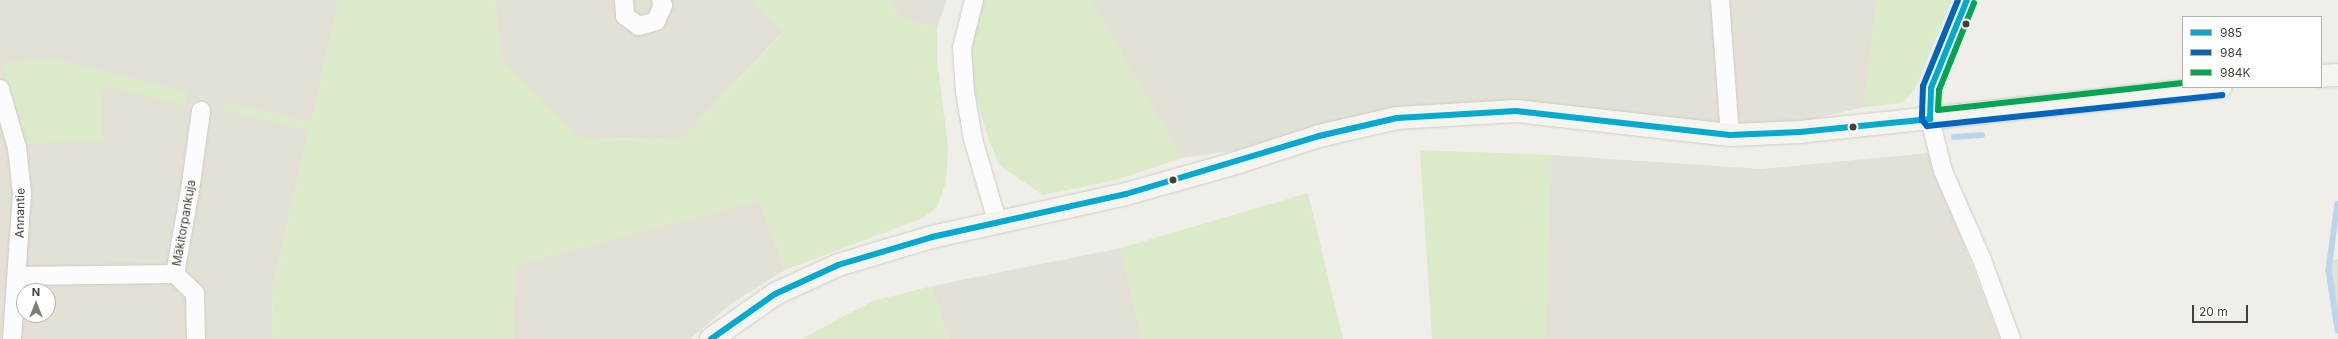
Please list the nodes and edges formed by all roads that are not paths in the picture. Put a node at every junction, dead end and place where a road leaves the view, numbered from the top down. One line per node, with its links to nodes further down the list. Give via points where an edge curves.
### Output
1 (624, 0): 2 (street, via 625,16 639,26 656,21 663,5)
2 (660, 0)
3 (974, 0): 13 (street, via 962,48 965,92 973,139)
4 (1720, 0): 12 (street)
5 (1966, 0): 11 (street, via 1931,88)
6 (2338, 75): 7 (street)
7 (2322, 76)
8 (2212, 88): 11 (street)
9 (1, 98): 15 (street, Annantie, via 17,148 22,193)
10 (201, 111): 14 (street, Mäkitorpankuja, via 192,184)
11 (1930, 119): 12 (street, via 1800,132); 19 (street, via 1943,171 1982,260)
12 (1730, 135): 13 (street, via 1516,111 1397,118 1319,136 1126,194)
13 (997, 221): 18 (street, via 838,265 775,294)
14 (175, 274): 15 (street, Mäkitorpankuja); 17 (street, via 195,293)
15 (18, 276): 16 (street, Annantie)
16 (12, 339)
17 (196, 339)
18 (711, 339)
19 (2011, 339)

